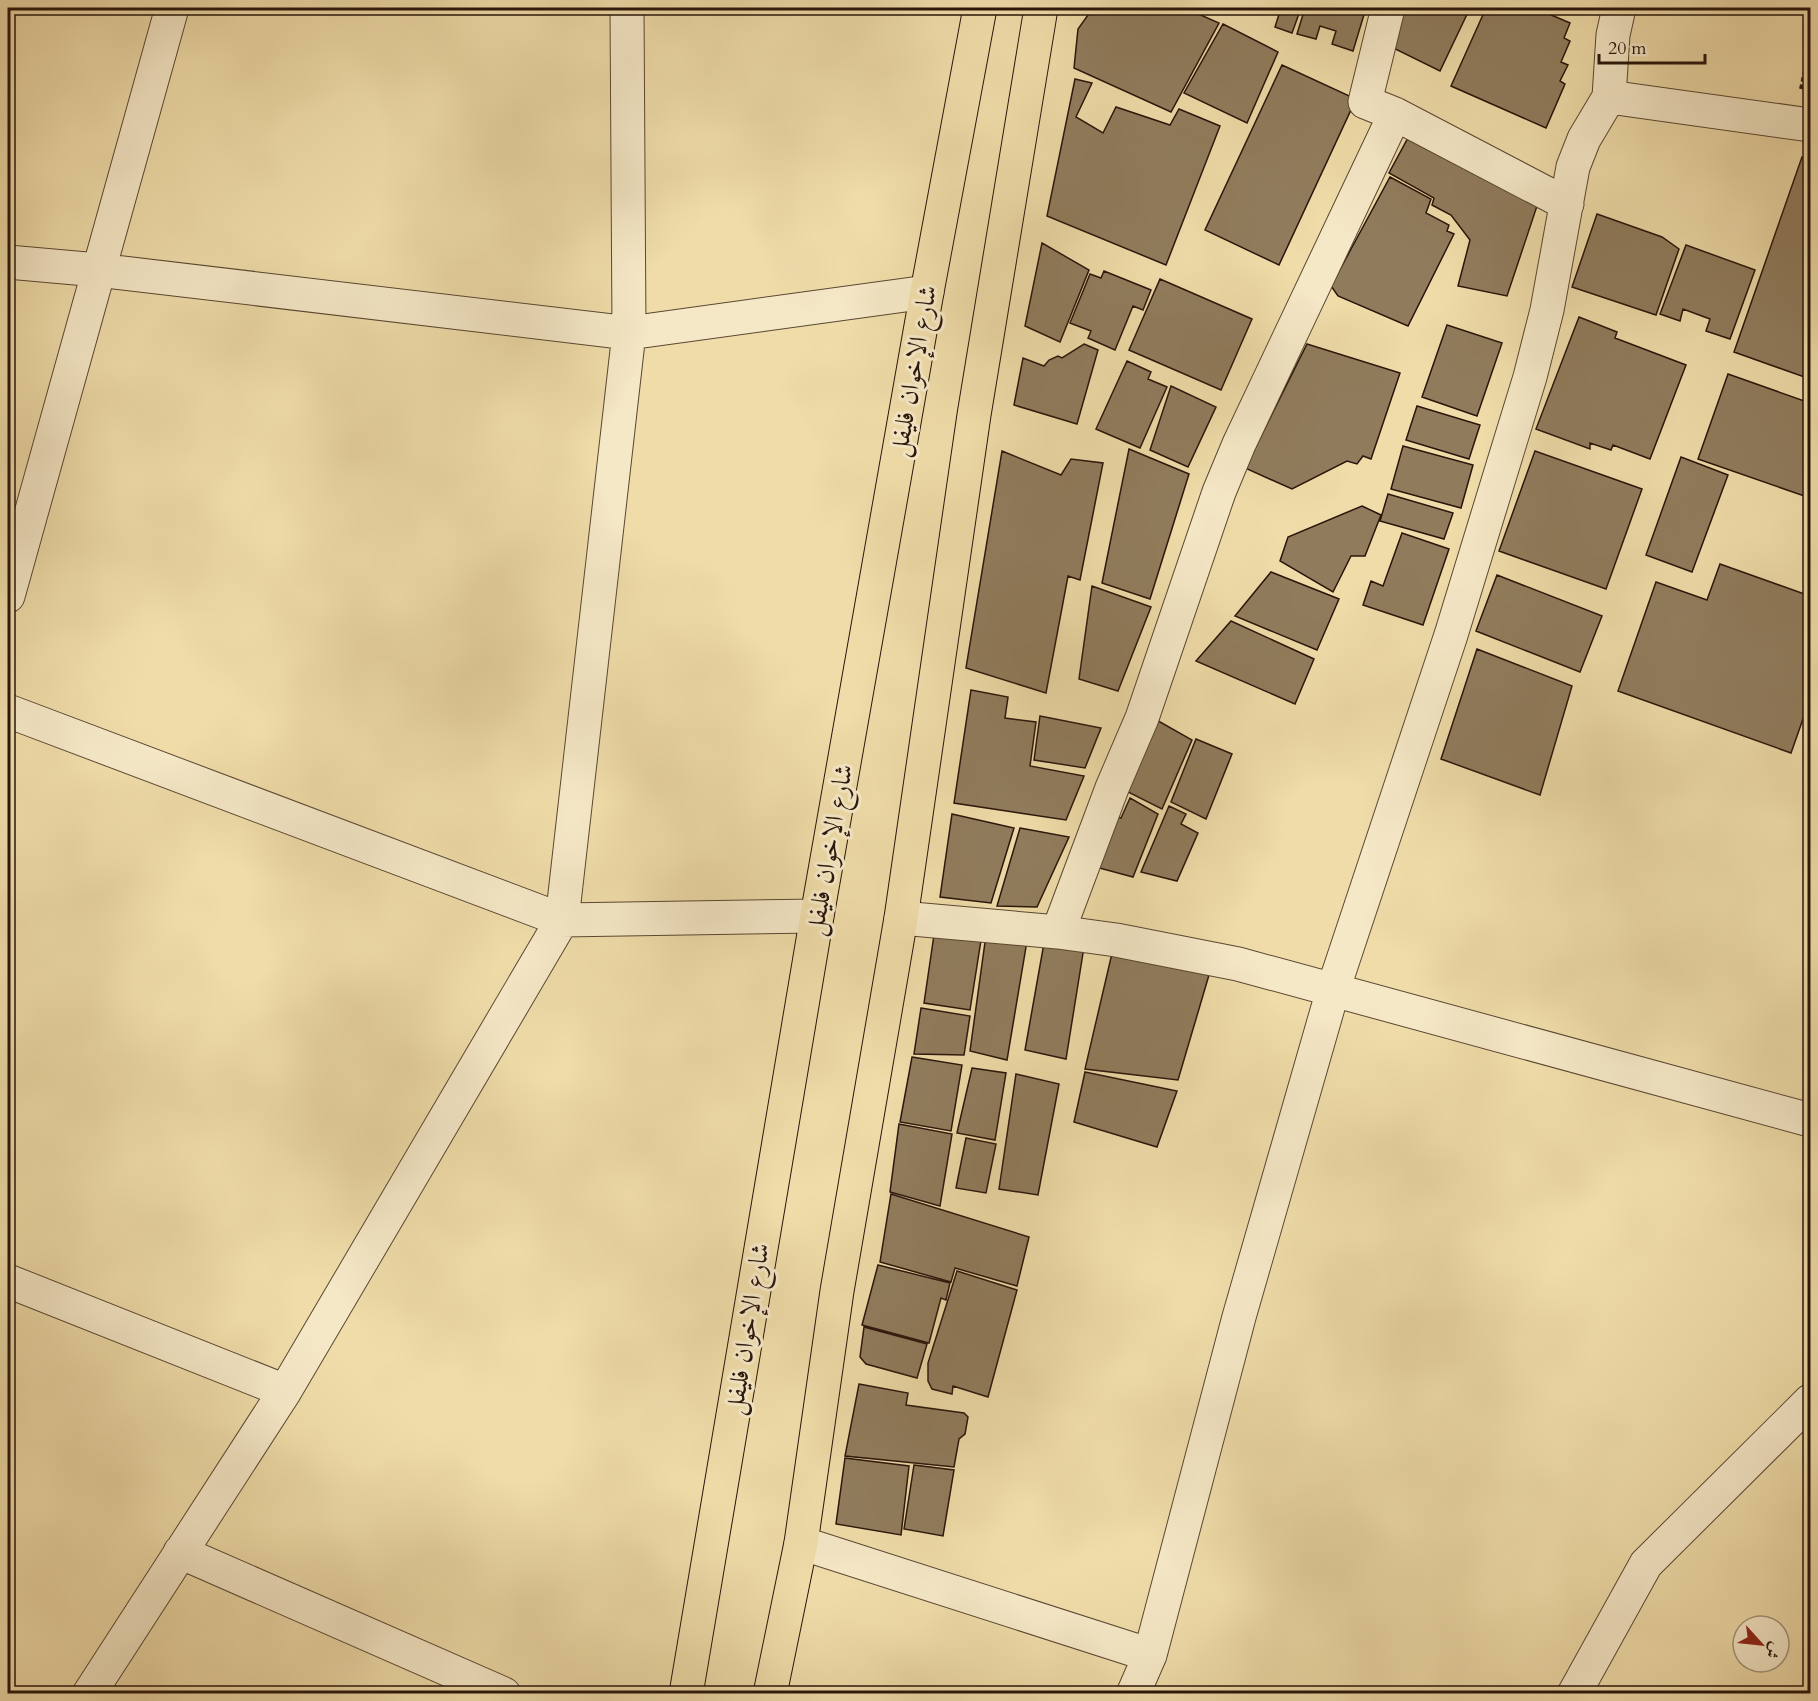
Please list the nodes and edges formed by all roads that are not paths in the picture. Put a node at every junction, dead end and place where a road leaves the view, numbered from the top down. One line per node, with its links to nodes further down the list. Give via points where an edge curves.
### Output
1 (172, 8): 12 (street)
2 (627, 8): 14 (street)
3 (980, 8): 13 (main road, شارع الإخوان فليفل)
4 (1041, 8): 18 (main road, via 974,415)
5 (1388, 8): 8 (street, via 1365,102)
6 (1619, 8): 7 (street)
7 (1609, 97): 9 (street); 10 (street, via 1580,149)
8 (1395, 114): 10 (street); 20 (street, via 1219,492 1142,718)
9 (1802, 124)
10 (1567, 204): 21 (street, via 1547,310 1505,462)
11 (8, 262): 12 (street)
12 (98, 270): 14 (street); 15 (street)
13 (927, 292): 14 (street); 17 (main road, شارع الإخوان فليفل)
14 (629, 333): 19 (street)
15 (8, 596)
16 (8, 711): 19 (street)
17 (817, 916): 19 (street); 31 (main road, شارع الإخوان فليفل)
18 (901, 918): 20 (street); 26 (main road, via 837,1292)
19 (562, 920): 24 (street)
20 (1058, 932): 21 (street, via 1238,964)
21 (1333, 990): 22 (street); 28 (street, via 1239,1317)
22 (1810, 1120)
23 (8, 1281): 24 (street)
24 (285, 1392): 27 (street)
25 (1810, 1401): 34 (street, via 1646,1564)
26 (801, 1544): 28 (street); 32 (main road)
27 (180, 1552): 29 (street); 30 (street)
28 (1150, 1655): 33 (street)
29 (88, 1694)
30 (504, 1694)
31 (686, 1694)
32 (770, 1694)
33 (1133, 1694)
34 (1574, 1694)

